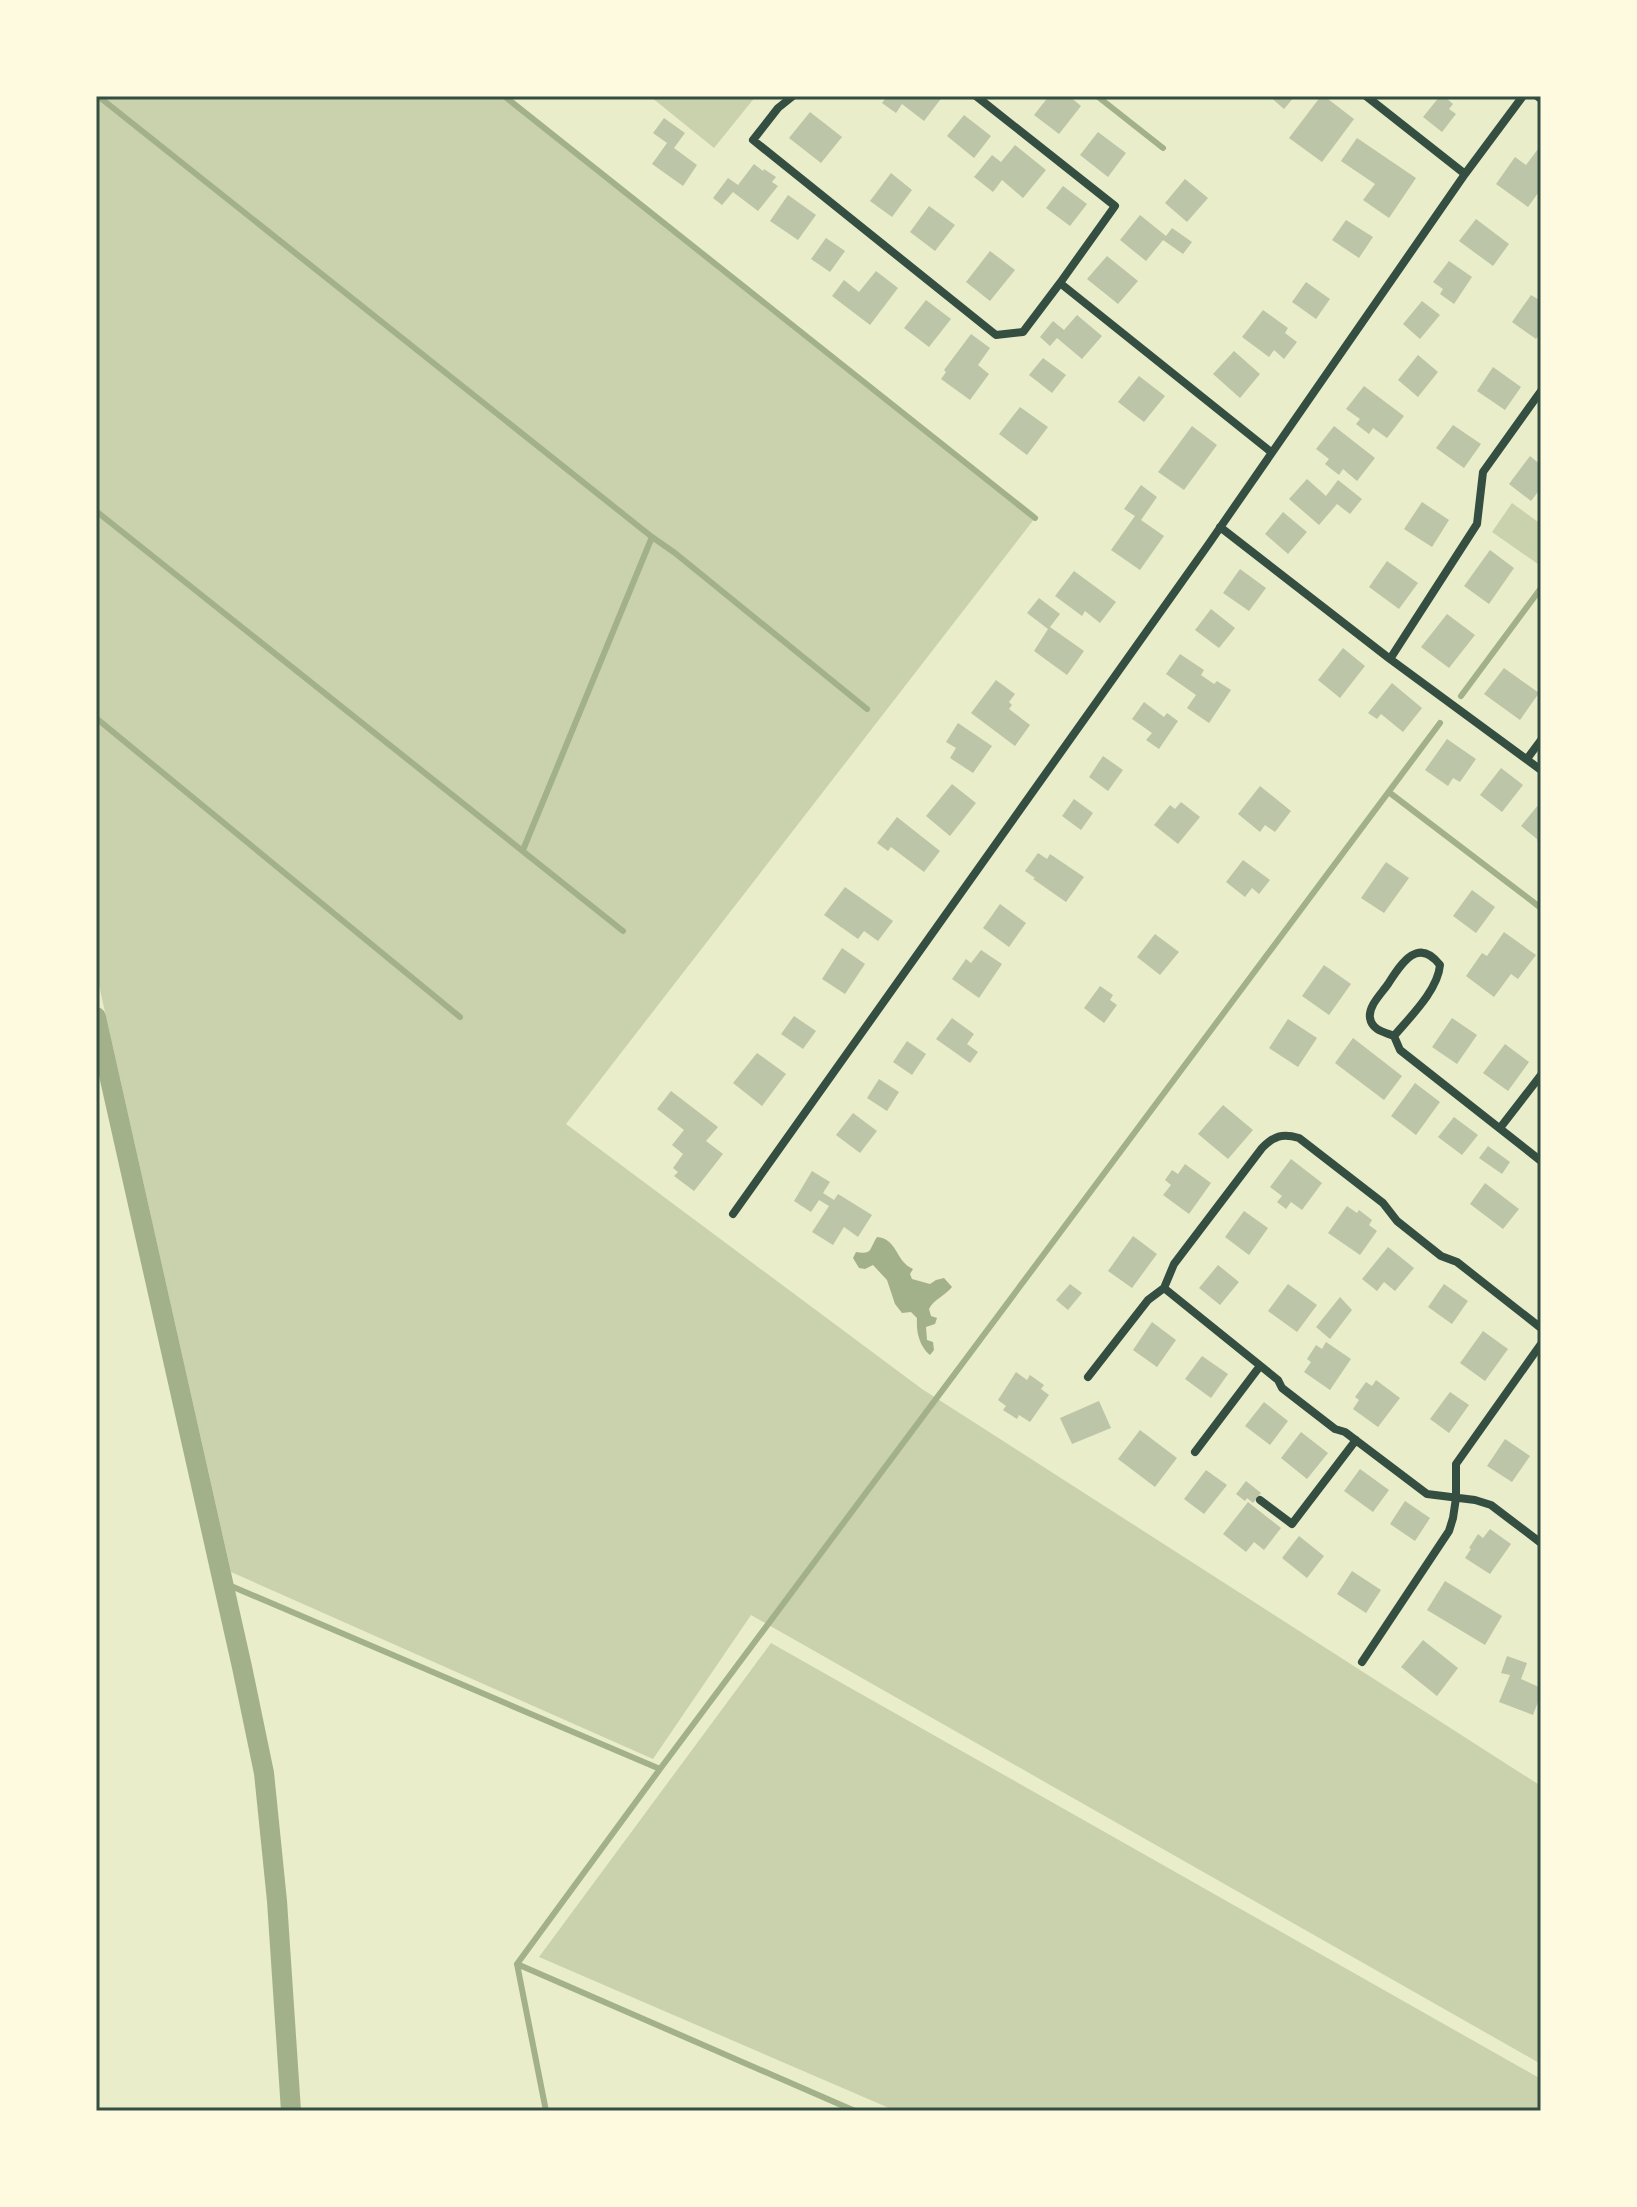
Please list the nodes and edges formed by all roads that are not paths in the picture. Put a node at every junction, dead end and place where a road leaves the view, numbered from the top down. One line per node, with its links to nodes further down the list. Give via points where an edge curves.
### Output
1 (793, 96): 6 (street, via 753,140 996,335 1023,332)
2 (976, 96): 6 (street, via 1115,206)
3 (1366, 96): 5 (street)
4 (1523, 96): 5 (street)
5 (1465, 174): 8 (street)
6 (1060, 283): 8 (street)
7 (1541, 391): 10 (street, via 1483,472 1477,524)
8 (1271, 452): 9 (street)
9 (1220, 527): 10 (street); 18 (street)
10 (1390, 659): 12 (street)
11 (1541, 740): 12 (street)
12 (1527, 759): 13 (street)
13 (1541, 770)
14 (1394, 1036): 14 (street, via 1439,975 1433,956 1410,955 1370,1010 1370,1021 1378,1030); 16 (street, via 1400,1050)
15 (1541, 1075): 16 (street)
16 (1500, 1128): 17 (street)
17 (1541, 1161)
18 (733, 1214)
19 (1164, 1288): 20 (street, via 1174,1264 1262,1148 1289,1135); 22 (street); 23 (street, via 1148,1300)
20 (1541, 1328)
21 (1541, 1344): 26 (street, via 1456,1464)
22 (1260, 1366): 24 (street, via 1335,1429); 25 (street)
23 (1088, 1377)
24 (1356, 1440): 26 (street, via 1427,1494); 27 (street, via 1292,1524)
25 (1195, 1452)
26 (1456, 1498): 28 (street, via 1491,1505); 29 (street, via 1449,1531)
27 (1260, 1500)
28 (1541, 1543)
29 (1362, 1662)

